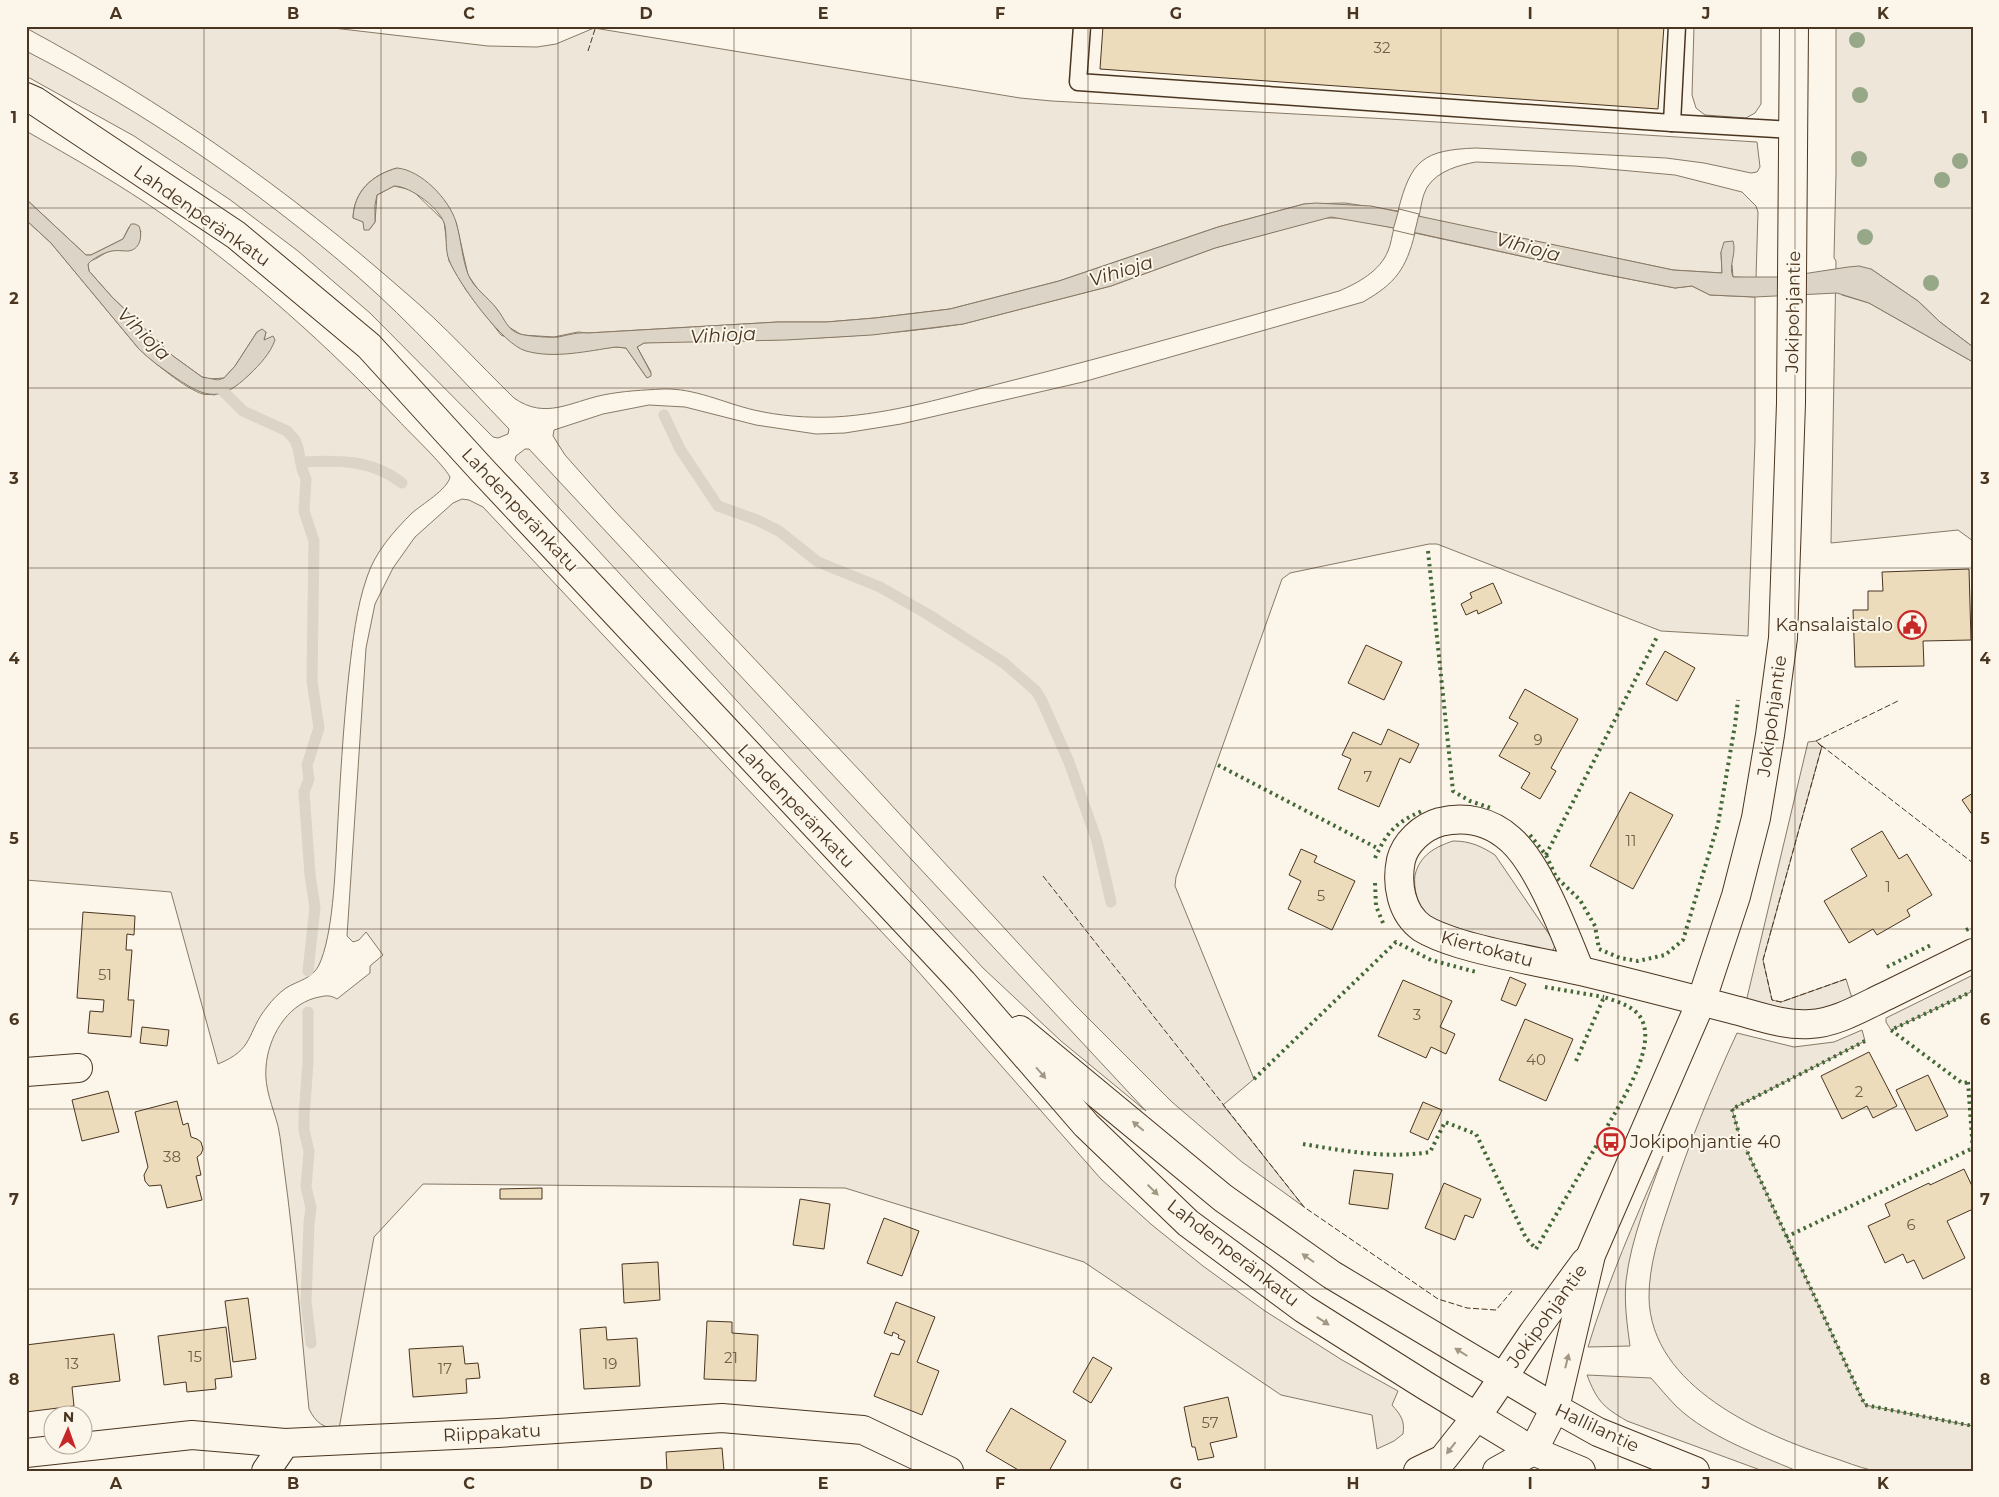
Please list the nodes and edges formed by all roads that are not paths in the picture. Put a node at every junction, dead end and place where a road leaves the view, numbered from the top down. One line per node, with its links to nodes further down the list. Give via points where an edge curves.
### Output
1 (1082, 26): 5 (lane, via 1078,82)
2 (1677, 26): 5 (lane)
3 (1794, 26): 6 (main road, Jokipohjantie)
4 (26, 97): 9 (main road, Lahdenperänkatu, via 36,100 236,235 369,346)
5 (1672, 123): 6 (lane)
6 (1794, 130): 10 (main road, Jokipohjantie, via 1791,403 1783,638 1756,818 1736,896)
7 (1973, 953): 10 (main road, Kiertokatu, via 1854,1012 1811,1024 1773,1020)
8 (1580, 971): 8 (main road, Kiertokatu, via 1487,952 1436,936 1420,927 1406,911 1399,877 1402,858 1410,843 1429,827 1457,819 1475,820 1511,839 1545,890); 10 (main road, Kiertokatu)
9 (963, 983): 14 (main road, Lahdenperänkatu, one-way to 9, via 1332,1275 1223,1198); 16 (main road, Lahdenperänkatu, one-way to 16, via 1086,1125 1188,1223 1304,1309)
10 (1701, 1002): 13 (main road, Jokipohjantie)
11 (78, 1068): 12 (main road)
12 (26, 1072)
13 (1590, 1255): 14 (main road, Jokipohjantie); 15 (main road, Jokipohjantie, one-way to 13)
14 (1503, 1377): 15 (main road, Hallilantie); 16 (main road, Jokipohjantie)
15 (1555, 1408): 18 (main road, Jokipohjantie); 25 (main road, Hallilantie, via 1598,1432)
16 (1477, 1416): 18 (main road); 22 (main road, Jokipohjantie, one-way to 22, via 1443,1459)
17 (285, 1443): 19 (main road, Riippakatu, via 192,1435); 20 (main road); 21 (main road, Riippakatu, via 722,1418 863,1430)
18 (1533, 1452): 23 (main road); 24 (main road)
19 (26, 1453)
20 (266, 1471)
21 (949, 1471)
22 (1418, 1471)
23 (1496, 1471)
24 (1581, 1471)
25 (1695, 1471)

